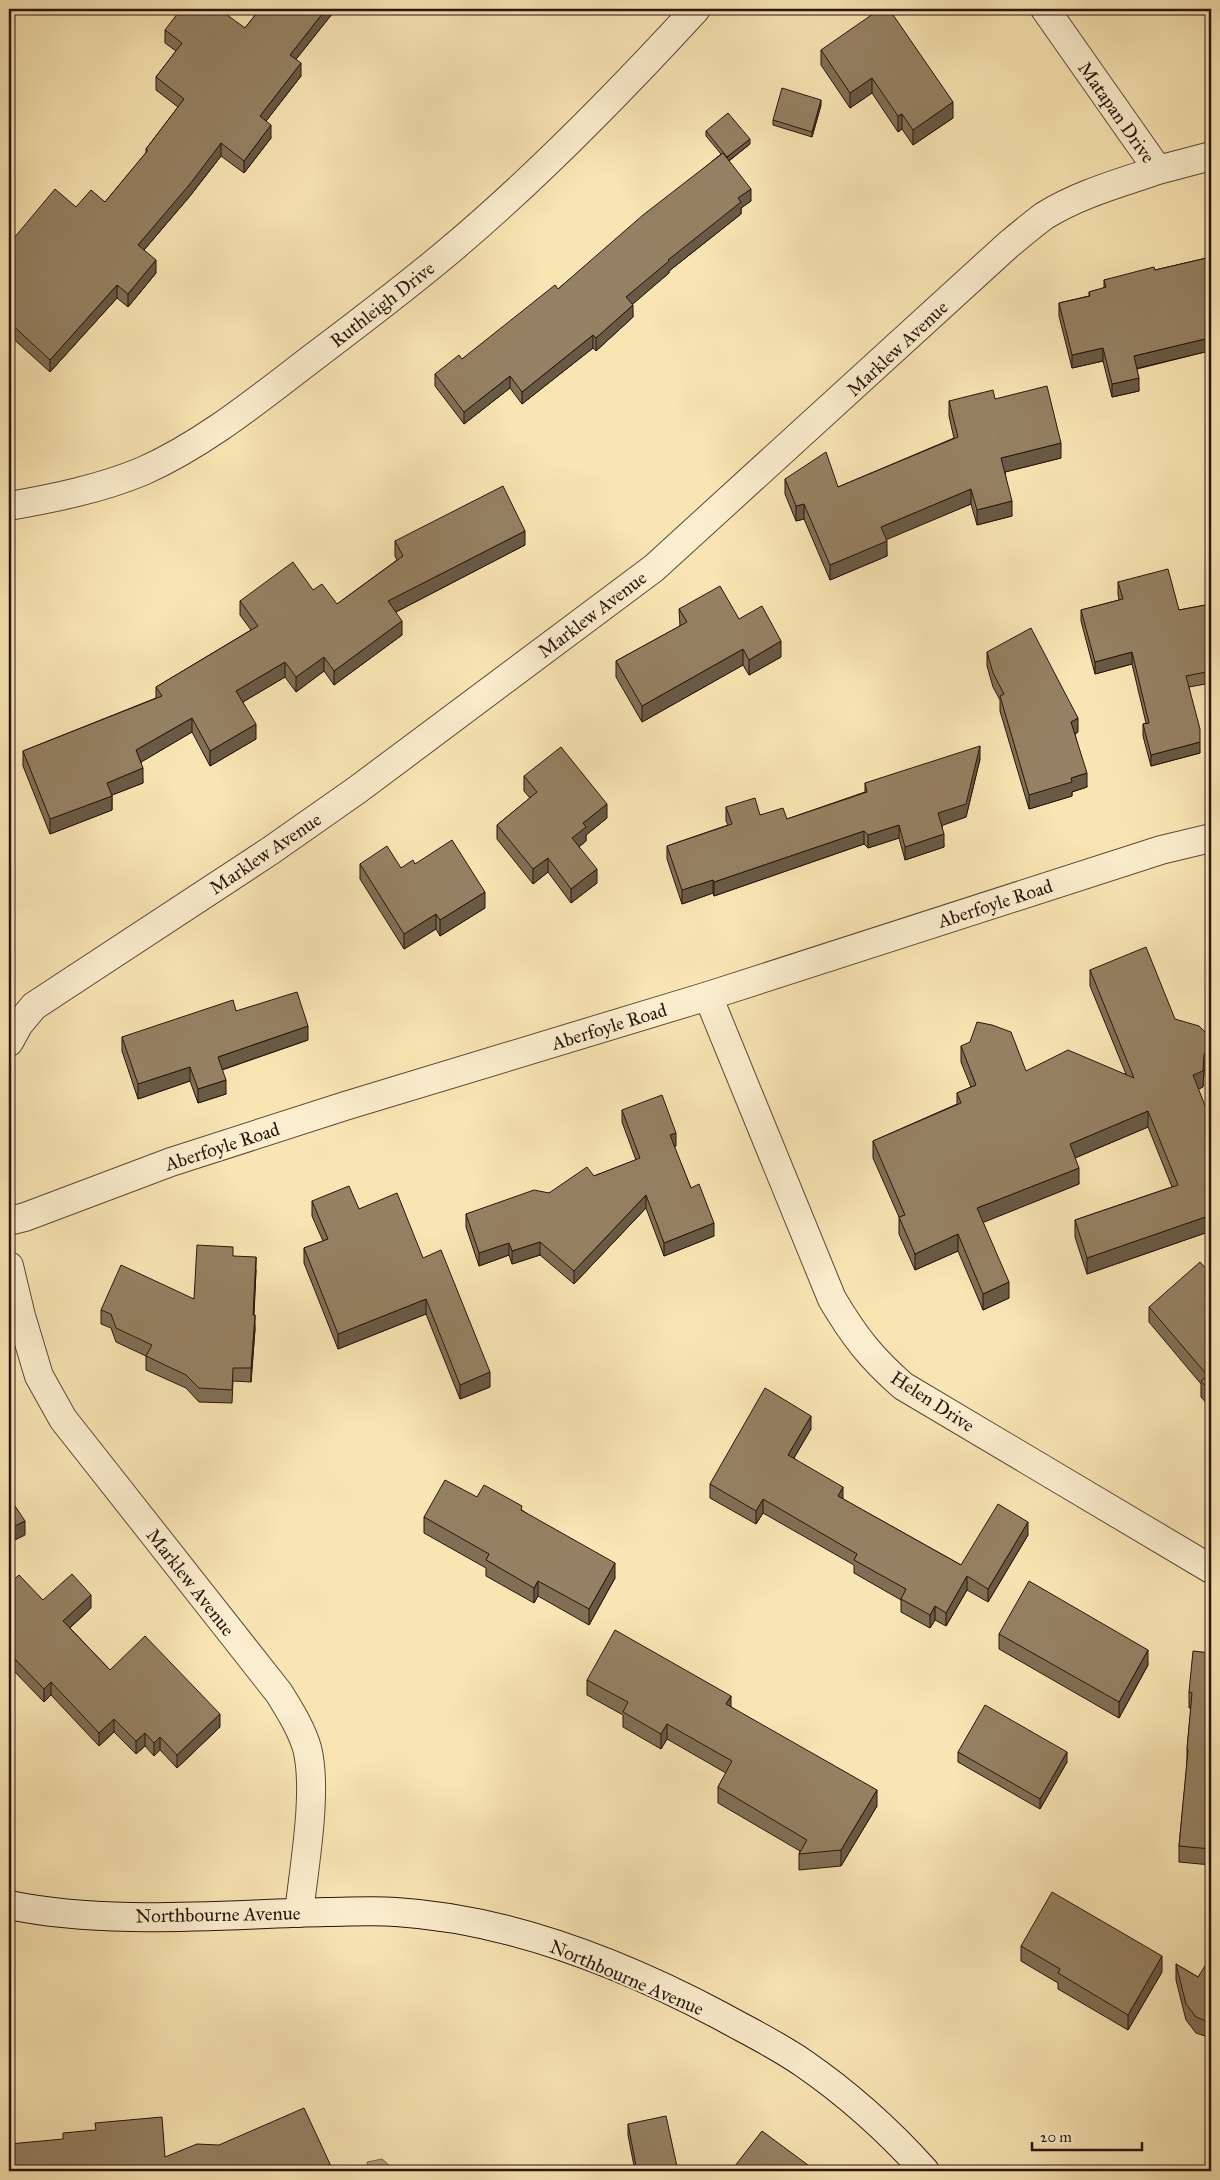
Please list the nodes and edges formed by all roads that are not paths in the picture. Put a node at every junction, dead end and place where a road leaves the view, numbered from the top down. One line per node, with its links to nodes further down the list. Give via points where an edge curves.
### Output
1 (696, 9): 5 (street, Ruthleigh Drive, via 622,89 449,251 242,411 191,446 144,470 107,485)
2 (1045, 9): 4 (street, Matapan Drive)
3 (1211, 156): 4 (street, Matapan Drive)
4 (1158, 170): 8 (street, Marklew Avenue, via 1100,189 1044,216 1008,245 654,568 270,851 34,1006)
5 (9, 506)
6 (1211, 838): 7 (street, Aberfoyle Road, via 1161,850)
7 (708, 996): 9 (street, Aberfoyle Road, via 345,1106 180,1159 26,1217); 11 (street, Helen Drive, via 832,1299 853,1334 878,1364 903,1386)
8 (9, 1042)
9 (9, 1220)
10 (9, 1266): 13 (street, Marklew Avenue, via 40,1376 63,1419 279,1694 295,1719 307,1748 310,1773 310,1810)
11 (1211, 1568)
12 (9, 1905): 13 (street, Northbourne Avenue, via 108,1916)
13 (299, 1913): 14 (street, Northbourne Avenue, via 395,1912 460,1919 515,1932 594,1958 684,1997 802,2062 868,2113)
14 (926, 2171)

